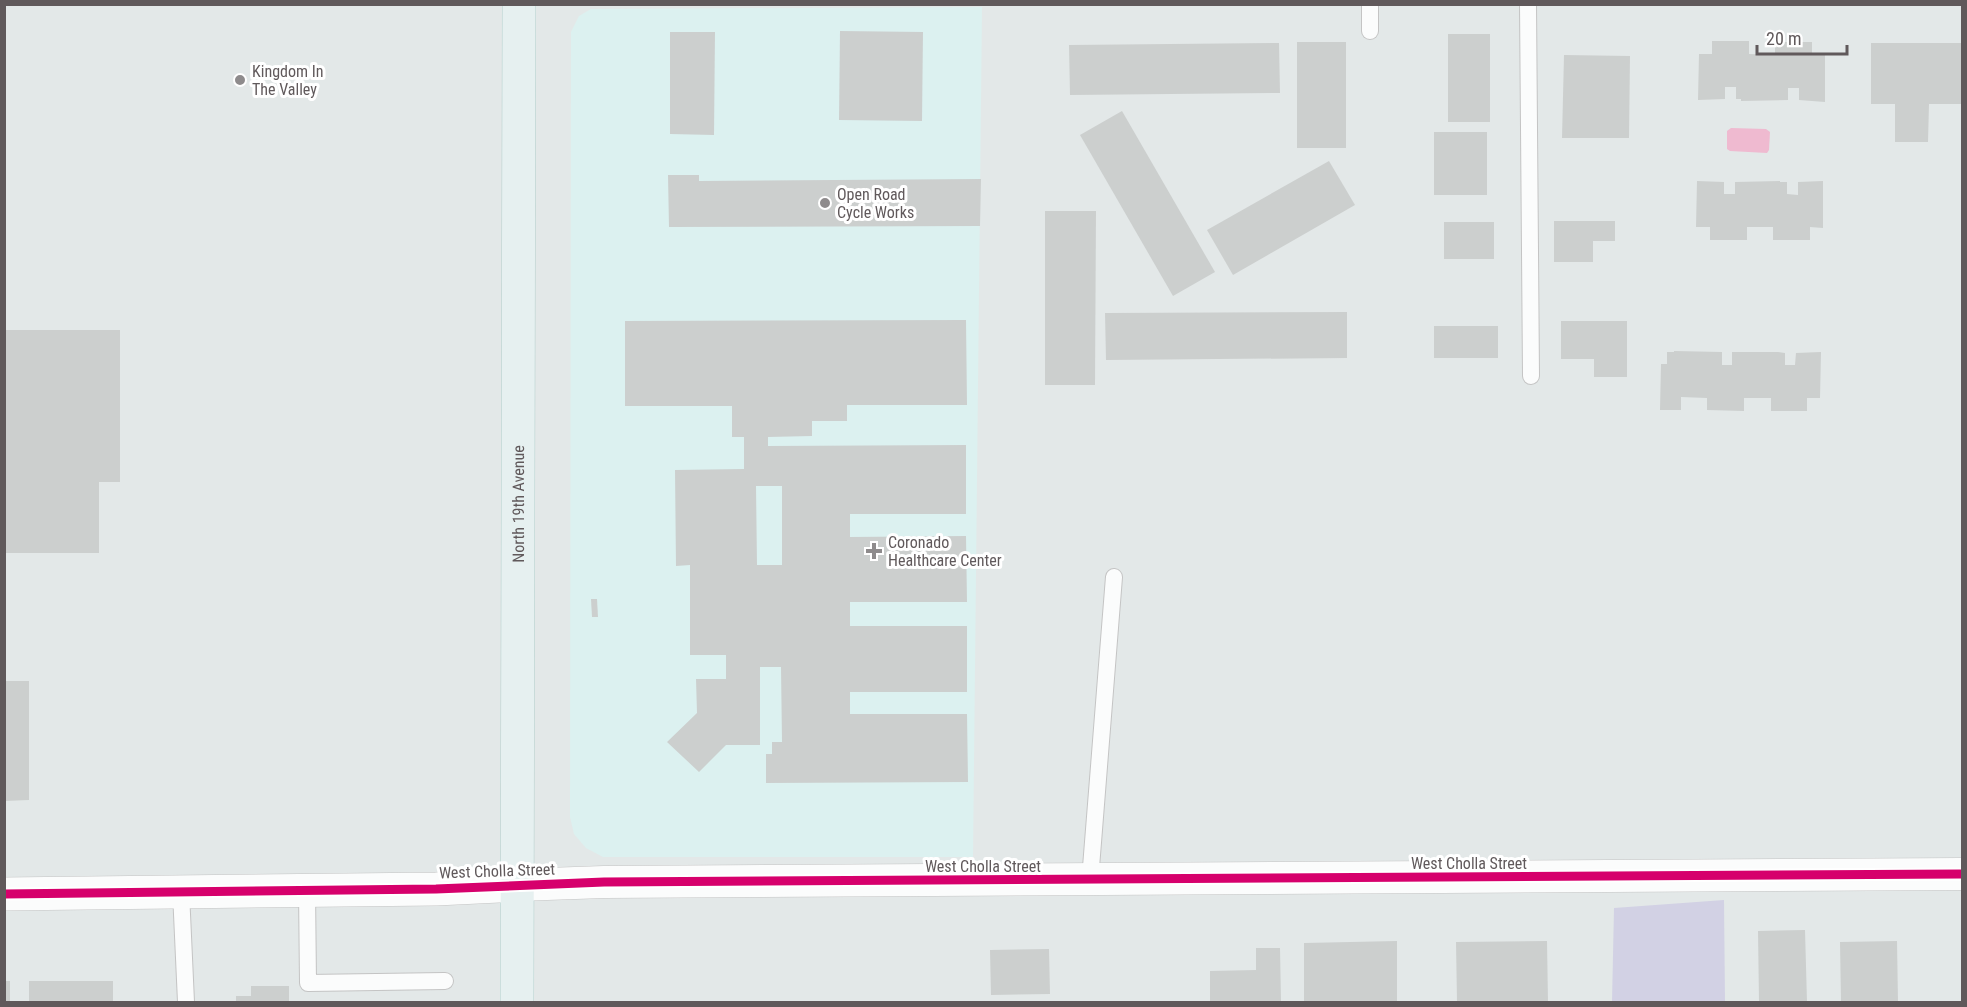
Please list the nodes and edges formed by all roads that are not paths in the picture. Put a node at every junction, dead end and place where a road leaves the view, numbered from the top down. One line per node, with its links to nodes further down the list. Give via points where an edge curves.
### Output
1 (519, 4): 9 (main road, North 19th Avenue)
2 (1370, 4): 4 (lane)
3 (1528, 4): 5 (lane)
4 (1370, 31)
5 (1531, 376)
6 (1114, 577): 8 (lane)
7 (1962, 874): 8 (street, West Cholla Street)
8 (1090, 880): 9 (street, West Cholla Street)
9 (518, 885): 10 (street, West Cholla Street); 15 (main road, North 19th Avenue)
10 (307, 890): 11 (street, West Cholla Street); 13 (lane, via 308,983)
11 (181, 892): 12 (street, West Cholla Street); 14 (lane)
12 (4, 894)
13 (445, 981)
14 (186, 1002)
15 (517, 1002)

